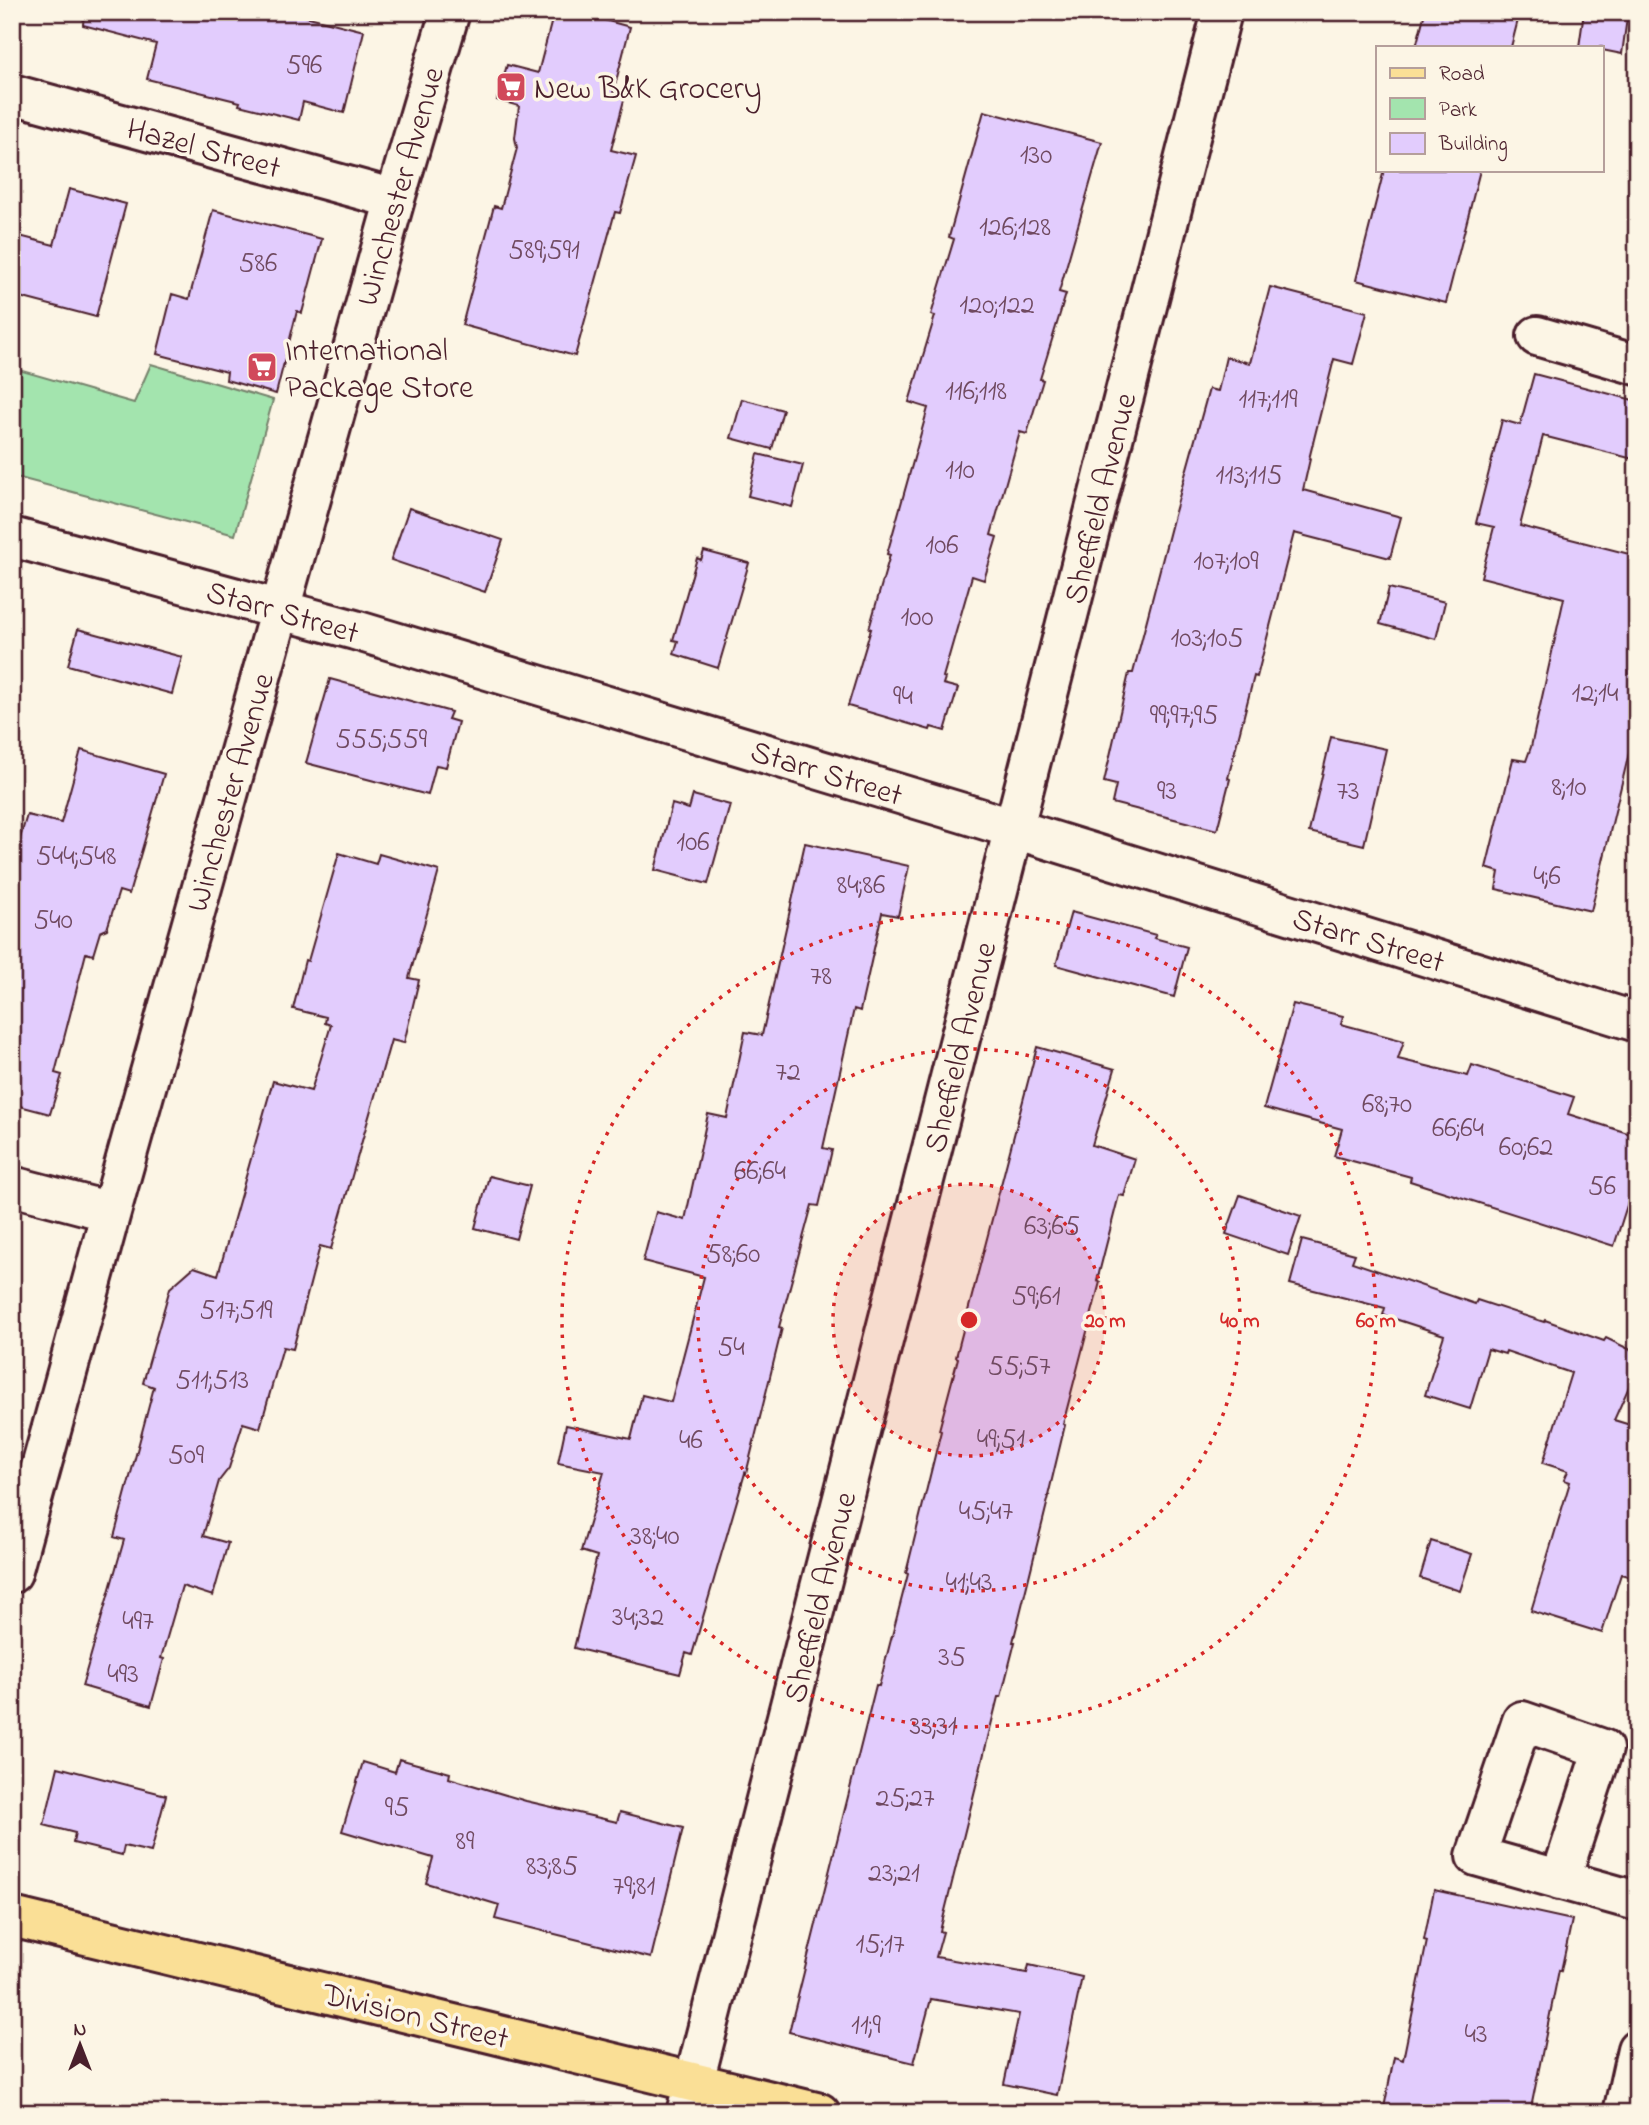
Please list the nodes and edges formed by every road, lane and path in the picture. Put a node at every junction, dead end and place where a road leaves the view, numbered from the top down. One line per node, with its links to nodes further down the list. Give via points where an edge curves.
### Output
1 (450, 12): 4 (street, Winchester Avenue)
2 (1222, 12): 9 (street, Sheffield Avenue)
3 (12, 94): 4 (street, Hazel Street)
4 (395, 199): 8 (street, Winchester Avenue)
5 (1537, 336): 6 (street)
6 (1637, 365)
7 (12, 537): 8 (street, Starr Street)
8 (280, 608): 9 (street, Starr Street); 12 (street, Winchester Avenue)
9 (1015, 828): 10 (street, Starr Street); 18 (street, Sheffield Avenue)
10 (1637, 1022)
11 (12, 1186): 12 (street)
12 (111, 1212): 13 (street, Winchester Avenue)
13 (12, 1573)
14 (1560, 1880): 15 (street)
15 (1637, 1901)
16 (12, 1917): 18 (main road, Division Street)
17 (1637, 2049): 20 (street)
18 (690, 2097): 19 (main road, Division Street)
19 (820, 2113)
20 (1623, 2113)

